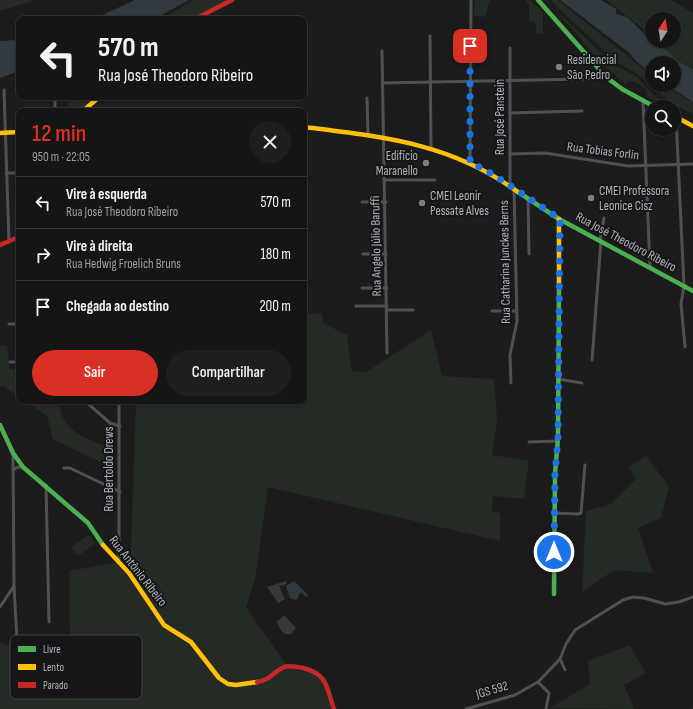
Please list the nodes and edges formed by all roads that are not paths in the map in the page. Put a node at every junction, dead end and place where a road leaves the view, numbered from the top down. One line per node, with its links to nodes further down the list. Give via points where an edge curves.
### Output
1 (232, 0): 4 (street)
2 (471, 0): 10 (street)
3 (538, 0): 8 (street)
4 (201, 16)
5 (430, 36): 11 (street)
6 (510, 48): 9 (street, Rua José Panstein)
7 (382, 51): 12 (street, Rua Angelo Júlio Baruffi)
8 (599, 70): 9 (street, via 591,78 586,79); 16 (street, via 616,85)
9 (510, 80): 10 (street); 19 (street, Rua José Panstein)
10 (470, 81): 11 (street); 30 (street)
11 (430, 82): 12 (street); 28 (street)
12 (382, 83): 27 (street, Rua Angelo Júlio Baruffi)
13 (4, 90): 23 (street)
14 (367, 98): 25 (street)
15 (95, 100): 17 (street)
16 (643, 101): 33 (street)
17 (86, 108)
18 (582, 111): 19 (street)
19 (510, 113): 29 (street, Rua José Panstein)
20 (681, 120): 21 (street)
21 (693, 126)
22 (307, 127): 25 (street, Rua José Theodoro Ribeiro)
23 (3, 132): 24 (street); 34 (street)
24 (16, 132)
25 (368, 136): 27 (street, Rua José Theodoro Ribeiro)
26 (677, 136): 32 (street)
27 (384, 139): 28 (street, Rua José Theodoro Ribeiro); 36 (street, Rua Angelo Júlio Baruffi)
28 (431, 148): 30 (street, Rua José Theodoro Ribeiro)
29 (510, 154): 33 (street, Rua Tobias Forlin, via 545,153 628,166); 38 (street, Rua José Panstein)
30 (470, 162): 38 (street, Rua José Theodoro Ribeiro)
31 (693, 164): 32 (street, Rua Tobias Forlin)
32 (679, 165): 33 (street, Rua Tobias Forlin); 52 (street)
33 (646, 166): 51 (street)
34 (6, 173): 35 (street); 46 (street)
35 (16, 173)
36 (385, 180): 37 (street); 41 (street, Rua Angelo Júlio Baruffi)
37 (435, 180)
38 (512, 188): 39 (street, Rua José Theodoro Ribeiro); 60 (street, Rua Catharina Junckes Berns)
39 (528, 199): 43 (street, Rua José Theodoro Ribeiro); 50 (street)
40 (362, 202): 41 (street)
41 (386, 202): 49 (street, Rua Angelo Júlio Baruffi)
42 (604, 218): 45 (street)
43 (560, 219): 45 (street, Rua José Theodoro Ribeiro); 69 (street)
44 (16, 238): 46 (street)
45 (600, 241): 51 (street, Rua José Theodoro Ribeiro); 66 (street)
46 (9, 242): 47 (street)
47 (0, 245)
48 (363, 254): 49 (street)
49 (386, 254): 54 (street, Rua Angelo Júlio Baruffi)
50 (529, 254)
51 (650, 267): 52 (street, Rua José Theodoro Ribeiro)
52 (684, 286): 55 (street, Rua José Theodoro Ribeiro); 64 (street, via 681,304)
53 (362, 288): 54 (street)
54 (387, 288): 57 (street, Rua Angelo Júlio Baruffi)
55 (693, 290)
56 (356, 306): 57 (street)
57 (387, 306): 58 (street, Rua Angelo Júlio Baruffi)
58 (387, 310): 59 (street); 65 (street, Rua Angelo Júlio Baruffi)
59 (413, 310)
60 (516, 311): 61 (street); 71 (street, Rua Catharina Junckes Berns, via 517,328 510,355)
61 (492, 312)
62 (9, 324): 63 (street)
63 (16, 324)
64 (685, 347)
65 (387, 353)
66 (592, 360)
67 (10, 362): 68 (street)
68 (16, 362)
69 (558, 379): 70 (street); 76 (street)
70 (582, 382)
71 (511, 383)
72 (88, 404): 75 (street, via 110,423)
73 (119, 404): 75 (street, Rua Bertoldo Drews)
74 (0, 425): 78 (street, Rua Antônio Ribeiro)
75 (120, 426): 84 (street, Rua Bertoldo Drews)
76 (558, 441): 77 (street); 85 (street)
77 (528, 442)
78 (13, 453): 80 (street, Rua Antônio Ribeiro); 82 (street)
79 (585, 465): 85 (street, via 581,513)
80 (23, 467): 82 (street); 83 (street, Rua Antônio Ribeiro)
81 (64, 468): 84 (street, via 70,468)
82 (13, 470): 87 (street)
83 (46, 485): 86 (street, Rua Antônio Ribeiro, via 88,523 105,549); 91 (street)
84 (120, 492): 86 (street, Rua Bertoldo Drews)
85 (554, 513): 88 (street)
86 (119, 561): 96 (street, Rua Antônio Ribeiro, via 164,625 191,642 212,672 228,684 244,685 266,681 280,670 292,666 320,673 327,683)
87 (14, 586): 90 (street); 92 (street)
88 (554, 594)
89 (693, 597): 93 (street, JGS 592, via 665,604 639,598 623,600 576,630)
90 (0, 607)
91 (49, 622)
92 (17, 635)
93 (560, 659): 94 (street); 95 (street, JGS 592)
94 (565, 670)
95 (538, 682): 97 (street, JGS 592, via 524,691 498,701); 98 (street, via 549,693)
96 (334, 709)
97 (466, 709)
98 (546, 709)

